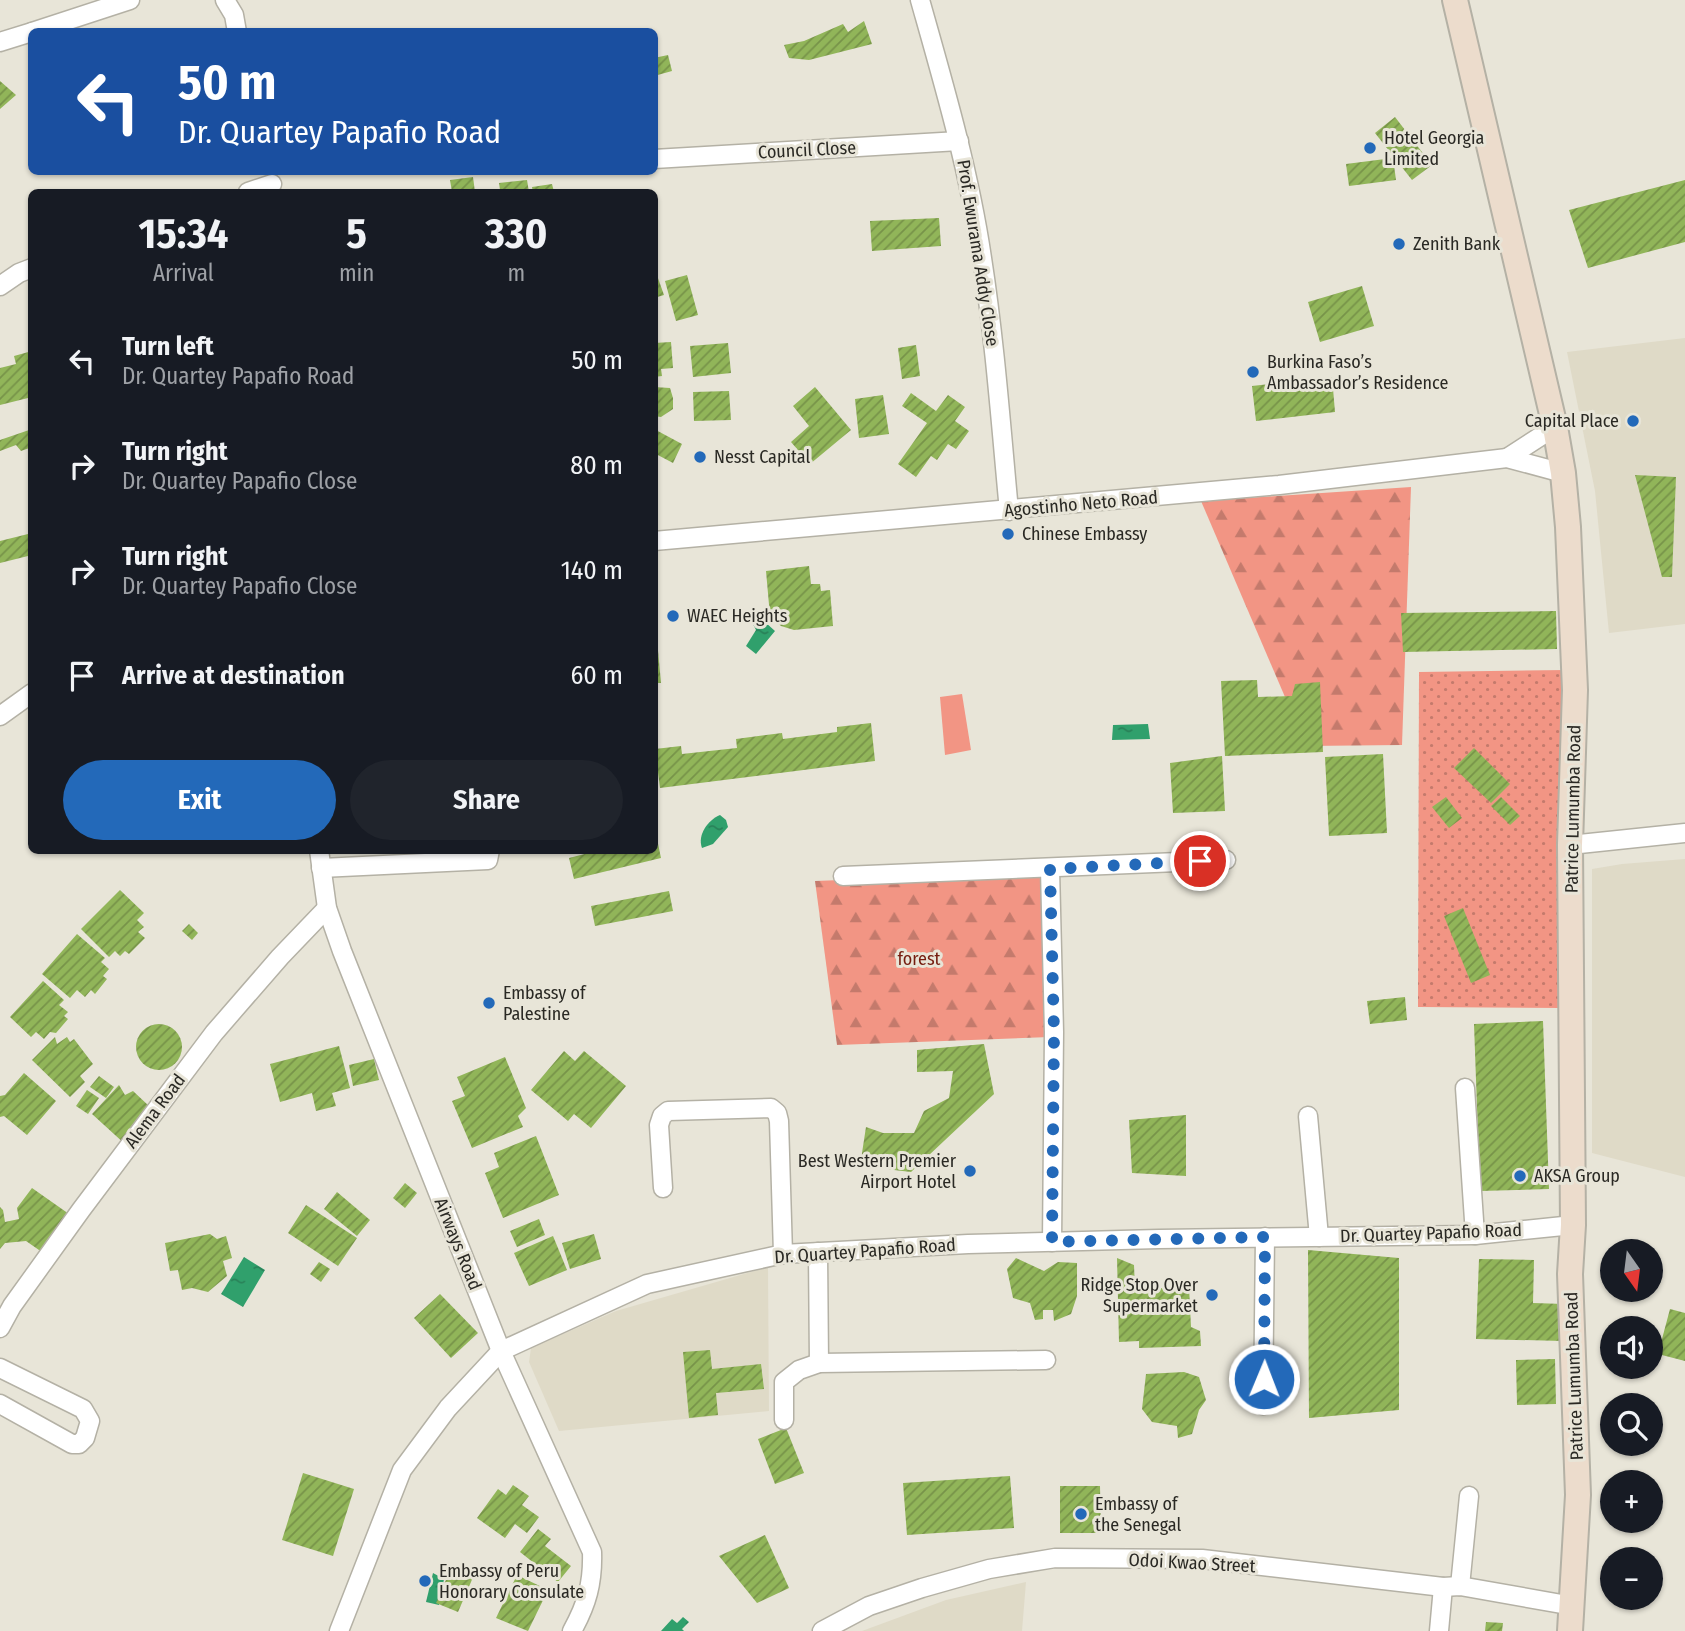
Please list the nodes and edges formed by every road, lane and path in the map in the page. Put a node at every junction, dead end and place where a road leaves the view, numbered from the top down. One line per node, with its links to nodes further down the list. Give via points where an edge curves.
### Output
1 (130, 0): 5 (street)
2 (225, 0): 6 (street)
3 (920, 0): 9 (street, Prof. Ewurama Addy Close)
4 (1455, 0): 13 (street, Patrice Lumumba Road)
5 (44, 28)
6 (236, 28)
7 (28, 33): 8 (street)
8 (0, 42)
9 (959, 141): 10 (street, Council Close); 16 (street, Prof. Ewurama Addy Close, via 982,256)
10 (658, 159)
11 (28, 270): 12 (street)
12 (0, 286)
13 (1555, 427): 14 (street, Agostinho Neto Road); 15 (street, Patrice Lumumba Road)
14 (1507, 458): 15 (street, Agostinho Neto Road); 16 (street, Agostinho Neto Road)
15 (1563, 473): 21 (street, Patrice Lumumba Road, via 1574,690)
16 (1009, 511): 17 (street, Agostinho Neto Road)
17 (658, 541)
18 (28, 696): 19 (street)
19 (0, 716)
20 (1685, 833): 21 (street)
21 (1570, 845): 31 (street, Patrice Lumumba Road)
22 (489, 854): 23 (street, via 488,860)
23 (320, 859): 27 (street, Airways Road)
24 (1226, 860): 25 (street)
25 (1050, 869): 26 (street); 35 (street)
26 (843, 876)
27 (327, 908): 38 (street, Alema Road, via 214,1033 81,1210); 39 (street, Airways Road)
28 (1465, 1088): 32 (street)
29 (1308, 1116): 34 (street)
30 (663, 1188): 37 (street, via 659,1125 668,1111 771,1108 779,1121)
31 (1573, 1225): 32 (street, Dr. Quartey Papafio Road); 48 (street, Patrice Lumumba Road, via 1570,1274 1578,1495)
32 (1475, 1235): 34 (street, Dr. Quartey Papafio Road)
33 (1265, 1237): 34 (street, Dr. Quartey Papafio Road); 35 (street, Dr. Quartey Papafio Road); 44 (street)
34 (1319, 1237)
35 (1052, 1242): 36 (street, Dr. Quartey Papafio Road)
36 (818, 1252): 37 (street, Dr. Quartey Papafio Road); 41 (street)
37 (783, 1254): 39 (street, Dr. Quartey Papafio Road, via 647,1284)
38 (0, 1328)
39 (500, 1351): 49 (street, Dr. Quartey Papafio Road, via 448,1408 402,1470); 50 (street, Airways Road, via 593,1552 593,1579)
40 (1046, 1360): 41 (street)
41 (819, 1363): 45 (street, via 784,1382)
42 (0, 1368): 43 (street, via 83,1409 90,1421 85,1438 72,1444)
43 (0, 1405)
44 (1263, 1405)
45 (784, 1420)
46 (1469, 1496): 47 (street)
47 (1452, 1587): 48 (street, Odoi Kwao Street); 51 (street, Odoi Kwao Street, via 1202,1559 1055,1558 989,1569 922,1588 869,1606); 52 (street)
48 (1573, 1606): 53 (street, Patrice Lumumba Road)
49 (339, 1631)
50 (572, 1631)
51 (822, 1631)
52 (1439, 1631)
53 (1570, 1631)

